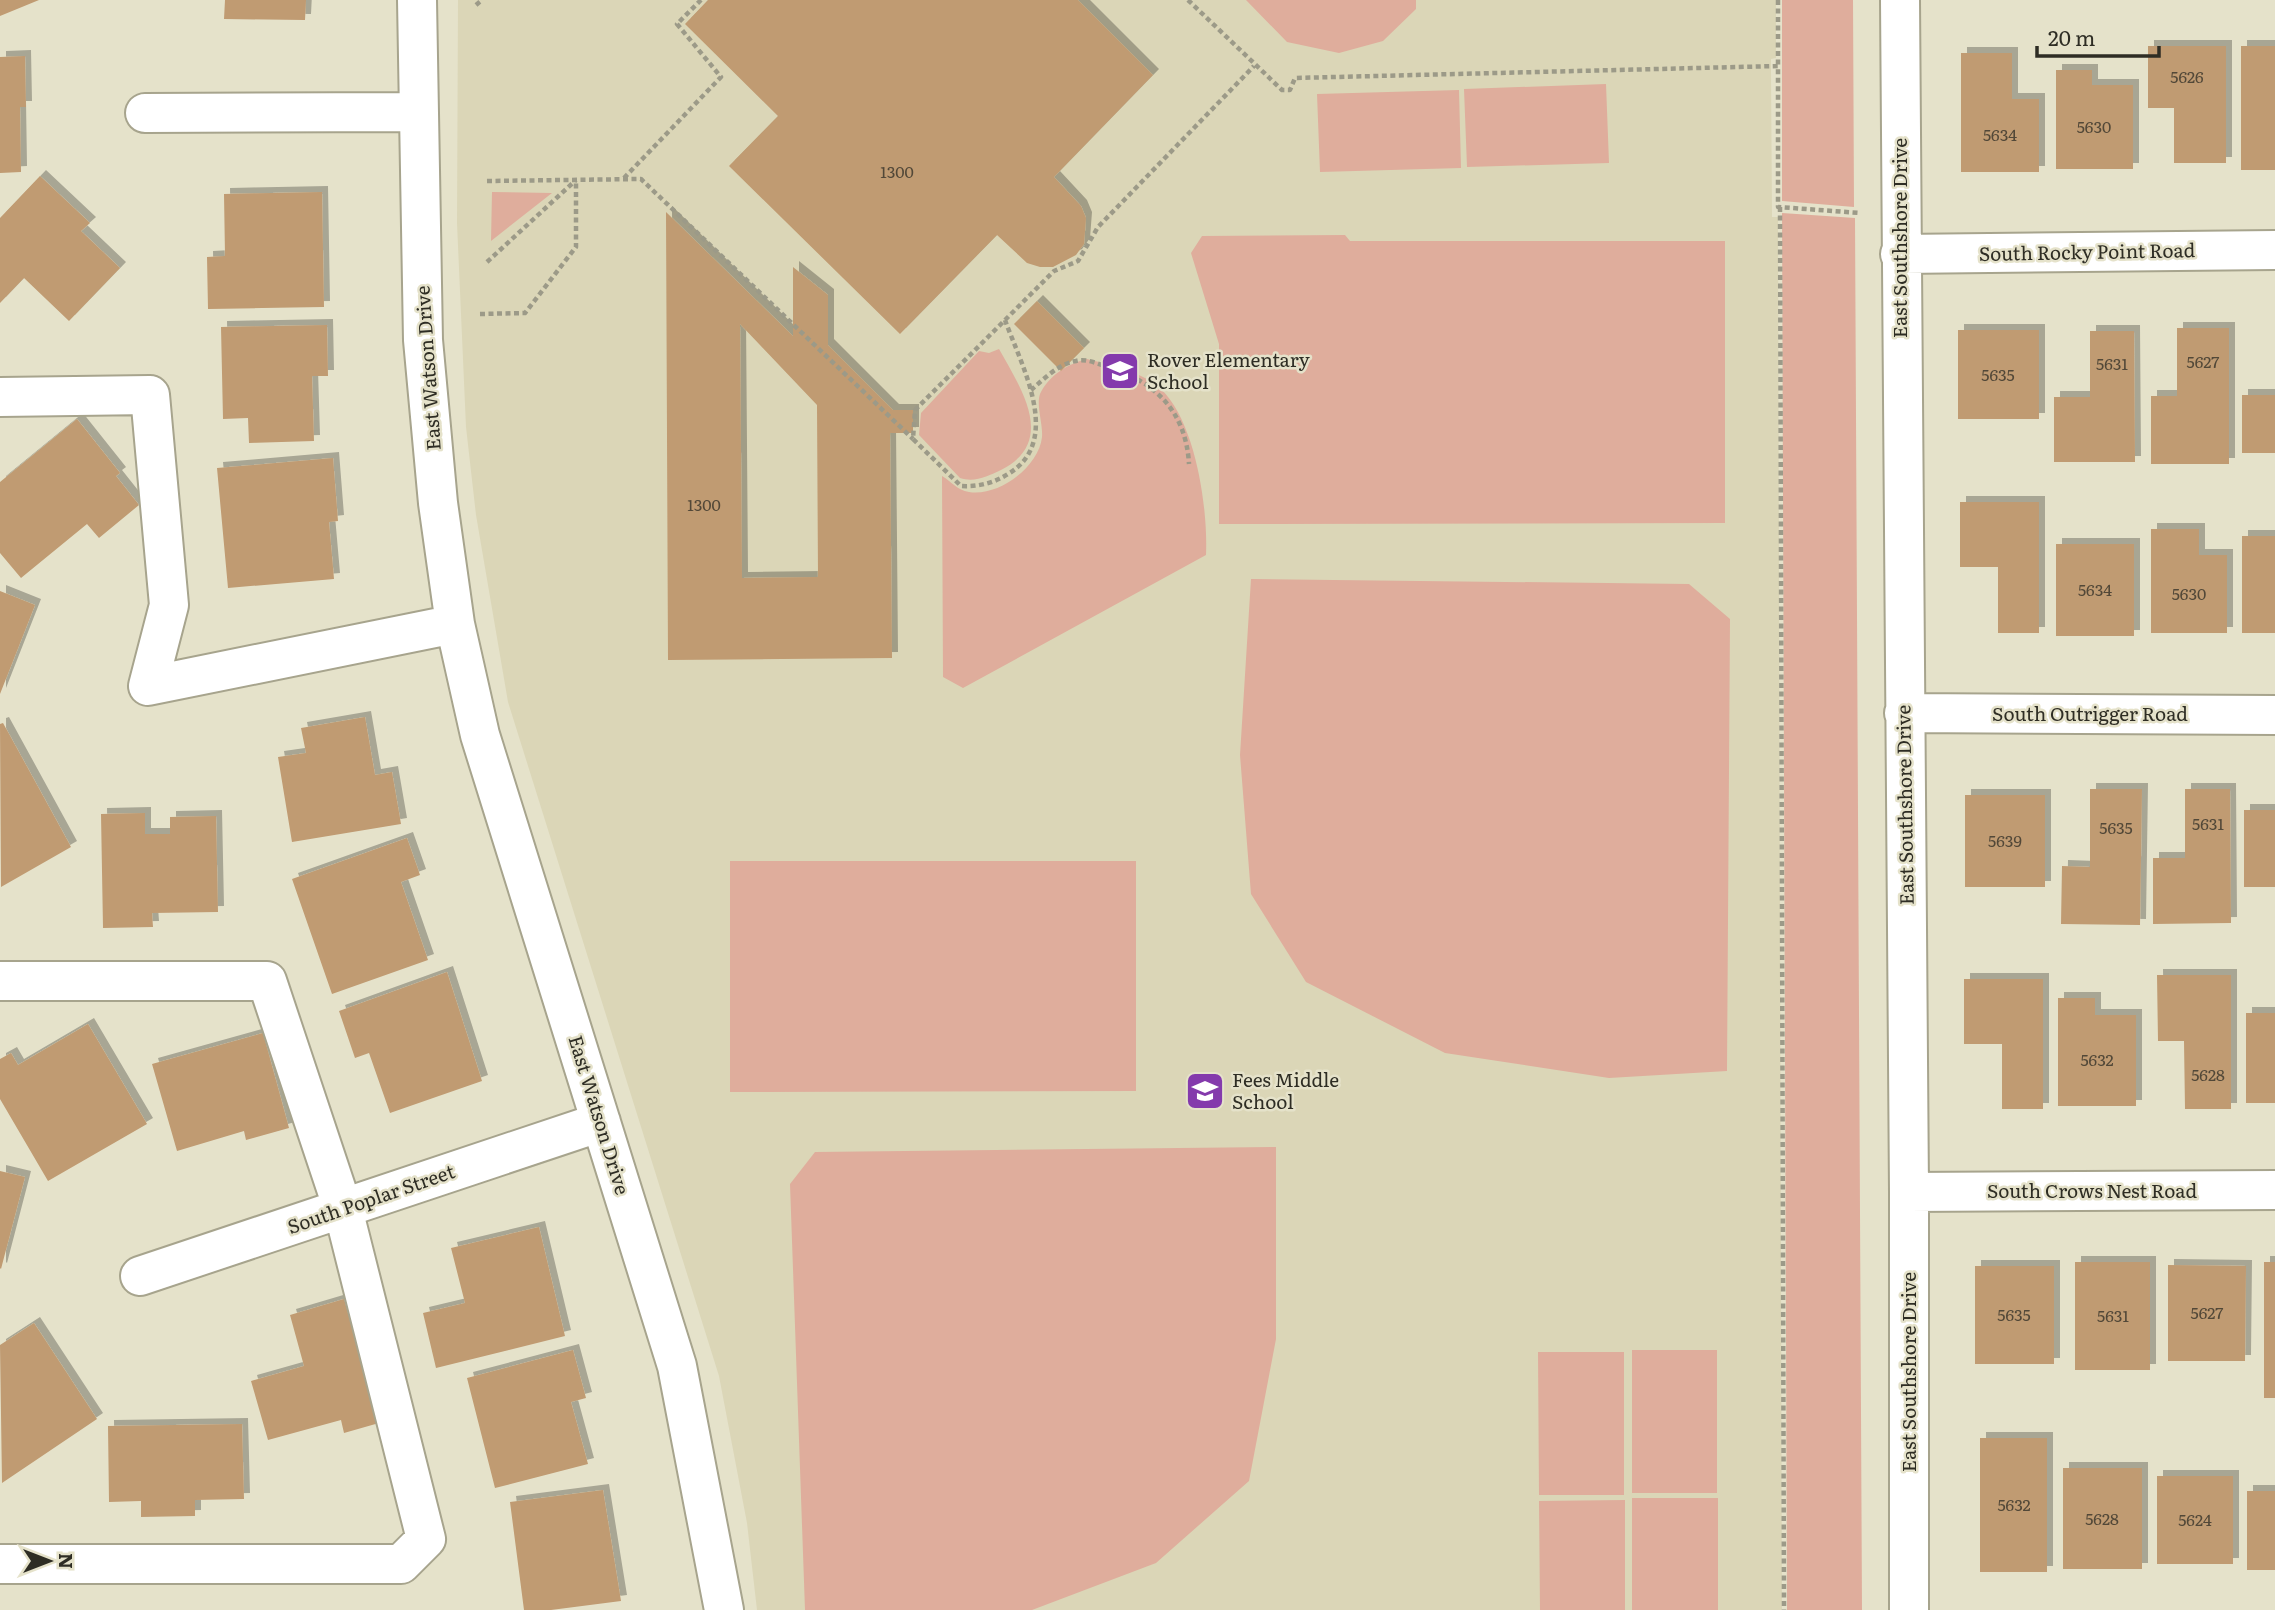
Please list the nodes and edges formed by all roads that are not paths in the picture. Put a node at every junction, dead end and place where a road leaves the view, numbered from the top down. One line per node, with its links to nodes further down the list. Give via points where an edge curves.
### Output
1 (417, 0): 3 (street, East Watson Drive)
2 (1900, 0): 6 (street, East Southshore Drive)
3 (419, 112): 4 (street); 8 (street, East Watson Drive, via 423,340)
4 (145, 113)
5 (2275, 250): 6 (street, South Rocky Point Road)
6 (1900, 254): 9 (street, East Southshore Drive)
7 (0, 397): 8 (street, via 150,395 169,605 148,686)
8 (455, 624): 12 (street, East Watson Drive, via 480,734)
9 (1904, 713): 10 (street, South Outrigger Road); 14 (street, East Southshore Drive)
10 (2275, 715)
11 (0, 981): 15 (street, via 267,981)
12 (601, 1122): 15 (street, South Poplar Street); 18 (street, East Watson Drive, via 677,1366)
13 (2275, 1190): 14 (street, South Crows Nest Road)
14 (1909, 1192): 19 (street, East Southshore Drive)
15 (343, 1209): 16 (street, South Poplar Street); 17 (street, via 426,1539 401,1564)
16 (140, 1276)
17 (0, 1564)
18 (724, 1610)
19 (1909, 1610)

